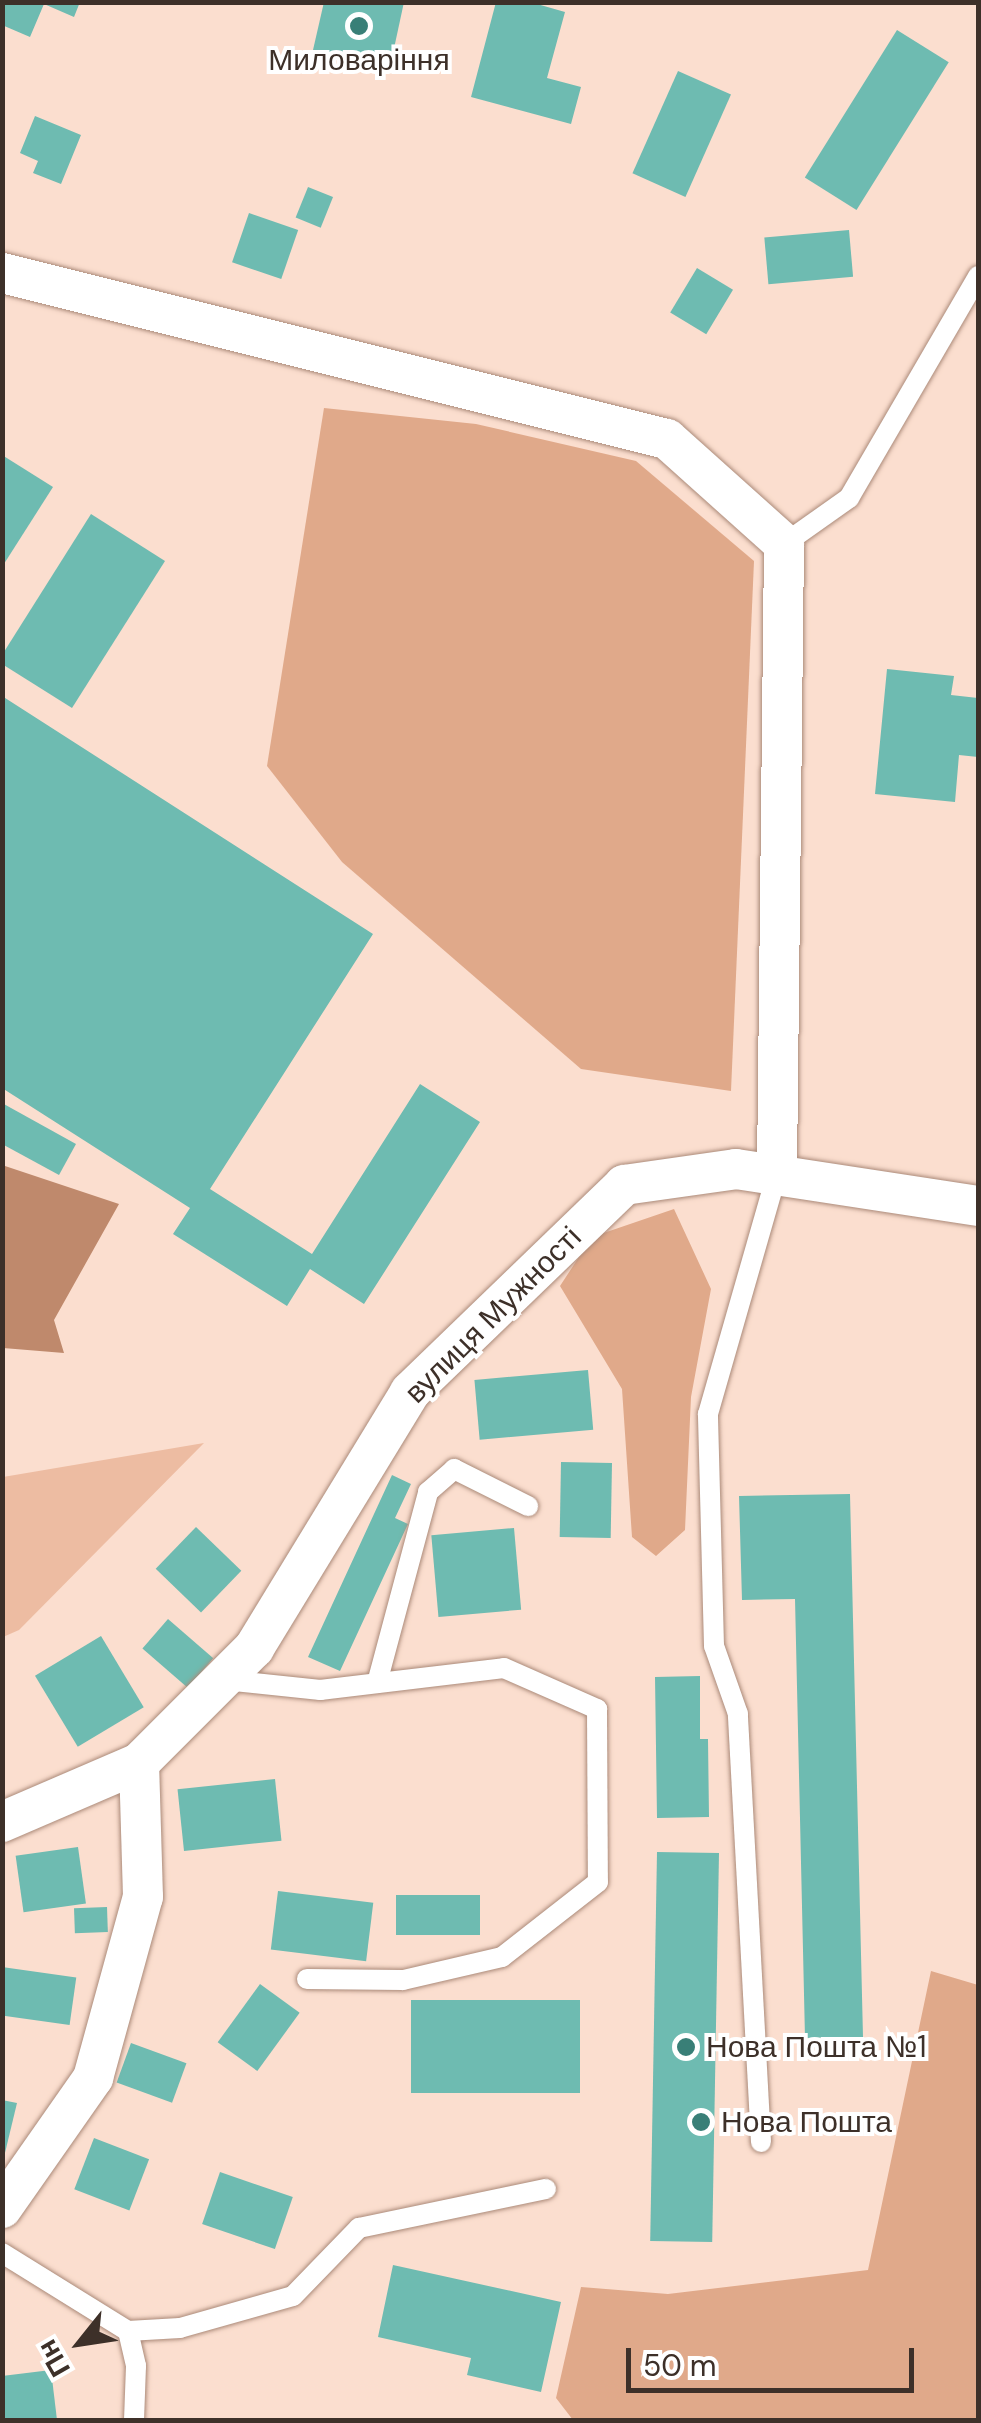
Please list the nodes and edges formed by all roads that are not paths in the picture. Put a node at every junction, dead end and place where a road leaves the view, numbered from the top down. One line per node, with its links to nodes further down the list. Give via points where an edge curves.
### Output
1 (2, 273): 3 (street, via 667,439)
2 (978, 276): 3 (lane, via 850,498)
3 (784, 544): 4 (street)
4 (777, 1174): 5 (street, вулиця Мужності); 7 (street, вулиця Мужності, via 736,1168 624,1185 410,1392 254,1648); 12 (lane, via 708,1414 714,1646 738,1714)
5 (978, 1206)
6 (528, 1506): 8 (lane, via 454,1470 428,1492)
7 (222, 1680): 8 (lane, via 320,1690); 9 (street, вулиця Мужності)
8 (377, 1682): 11 (lane, via 504,1668 597,1709 598,1882 502,1957 403,1980)
9 (139, 1763): 10 (street, вулиця Мужності); 14 (street, via 142,1897 93,2078)
10 (2, 1822)
11 (307, 1979)
12 (762, 2142)
13 (546, 2189): 16 (lane, via 359,2228 293,2296 180,2328)
14 (2, 2208)
15 (2, 2253): 16 (lane)
16 (128, 2331): 17 (lane, via 136,2366)
17 (134, 2420)

